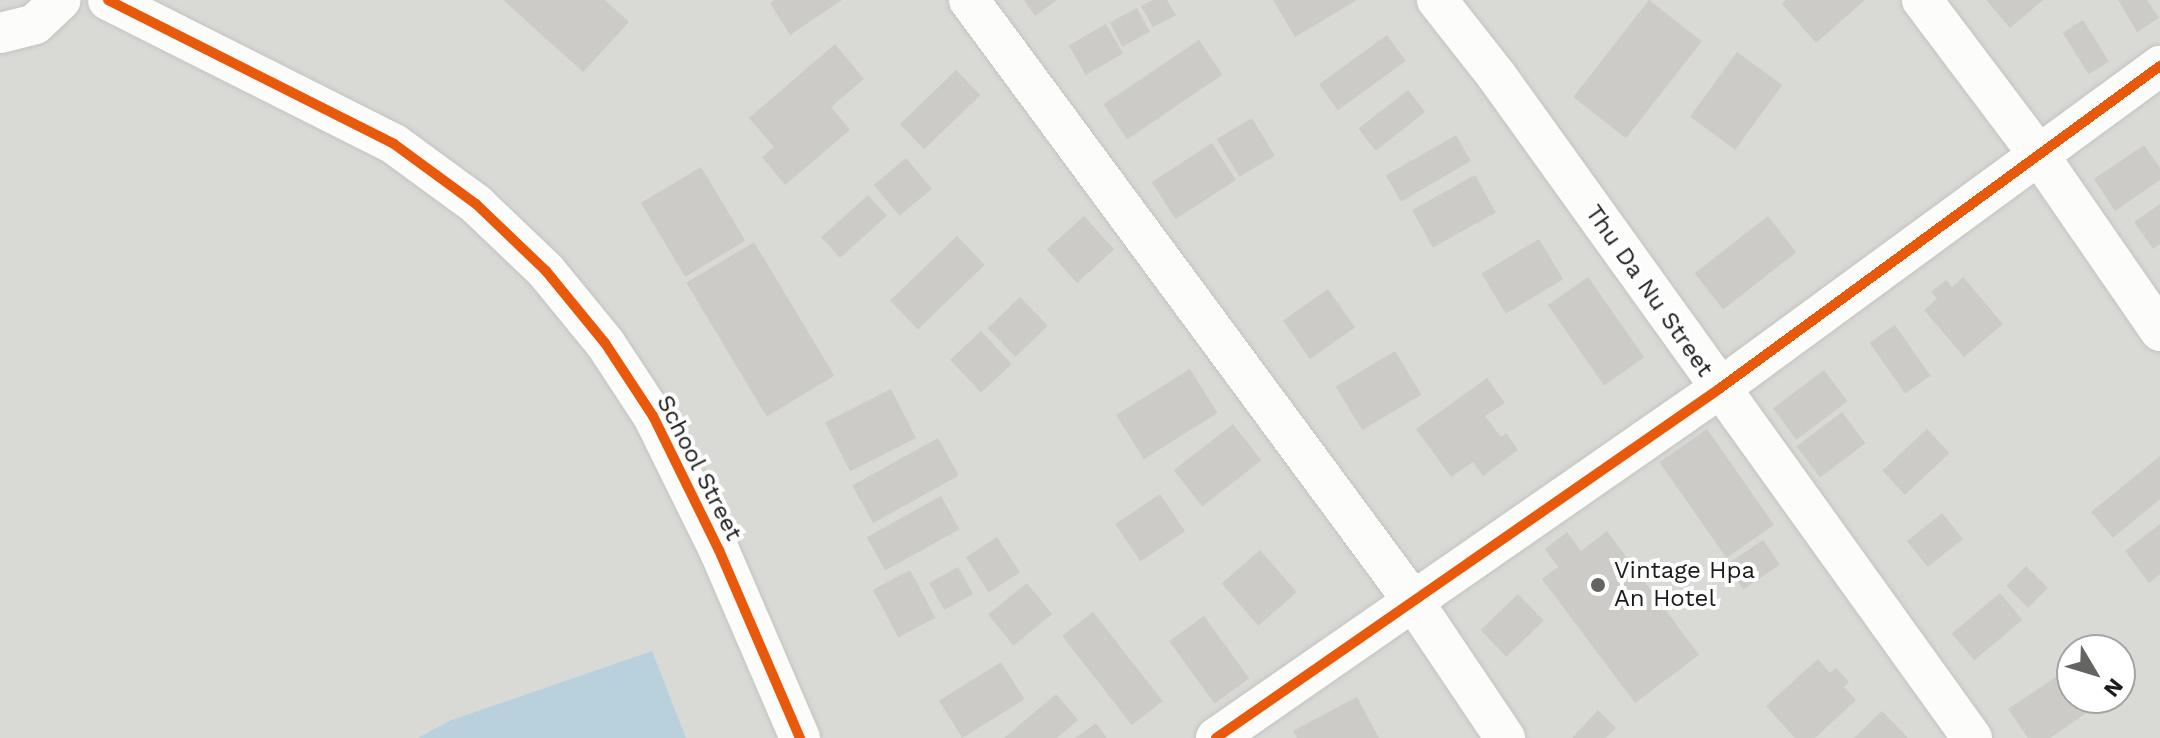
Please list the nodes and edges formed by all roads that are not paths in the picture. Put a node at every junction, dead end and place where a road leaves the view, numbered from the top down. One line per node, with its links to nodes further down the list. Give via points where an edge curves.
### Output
1 (61, 0): 6 (street, via 35,24)
2 (108, 0): 12 (street, School Street, via 394,144 476,204 546,271 605,343 653,416 719,550)
3 (969, 0): 11 (street)
4 (1437, 0): 10 (street, Thu Da Nu Street)
5 (1922, 0): 8 (street)
6 (0, 33)
7 (2160, 66): 8 (street)
8 (2038, 154): 9 (street); 10 (street)
9 (2160, 331)
10 (1719, 389): 11 (street); 15 (street, Thu Da Nu Street)
11 (1413, 601): 13 (street); 14 (street)
12 (800, 738)
13 (1216, 738)
14 (1505, 738)
15 (1972, 738)

